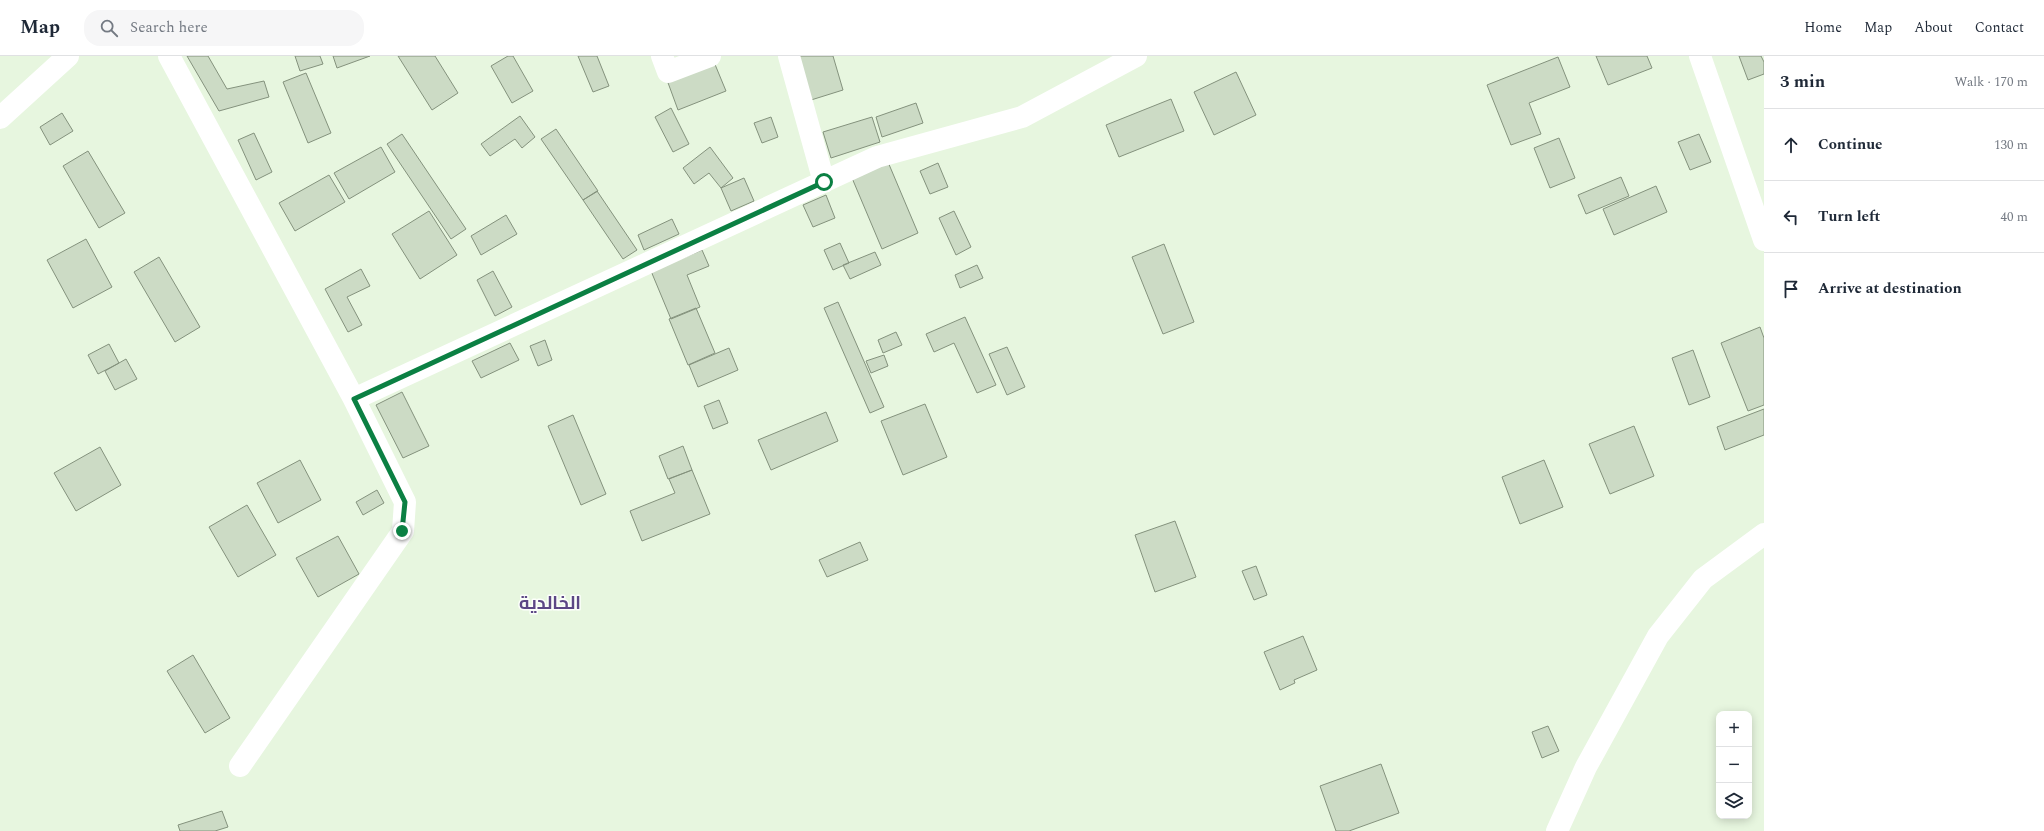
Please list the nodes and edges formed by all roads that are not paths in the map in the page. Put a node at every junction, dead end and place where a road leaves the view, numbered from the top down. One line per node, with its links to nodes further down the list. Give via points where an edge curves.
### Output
1 (68, 56): 8 (street)
2 (169, 56): 11 (street)
3 (662, 56): 4 (street, via 668,72)
4 (710, 56)
5 (789, 56): 9 (street)
6 (1136, 56): 9 (street, via 1022,117 877,157)
7 (1700, 56): 10 (street)
8 (0, 118)
9 (824, 182): 11 (street)
10 (1764, 240)
11 (354, 399): 13 (street, via 405,502 402,531)
12 (1764, 534): 14 (street, via 1703,579 1658,636 1586,767)
13 (240, 766)
14 (1557, 831)

